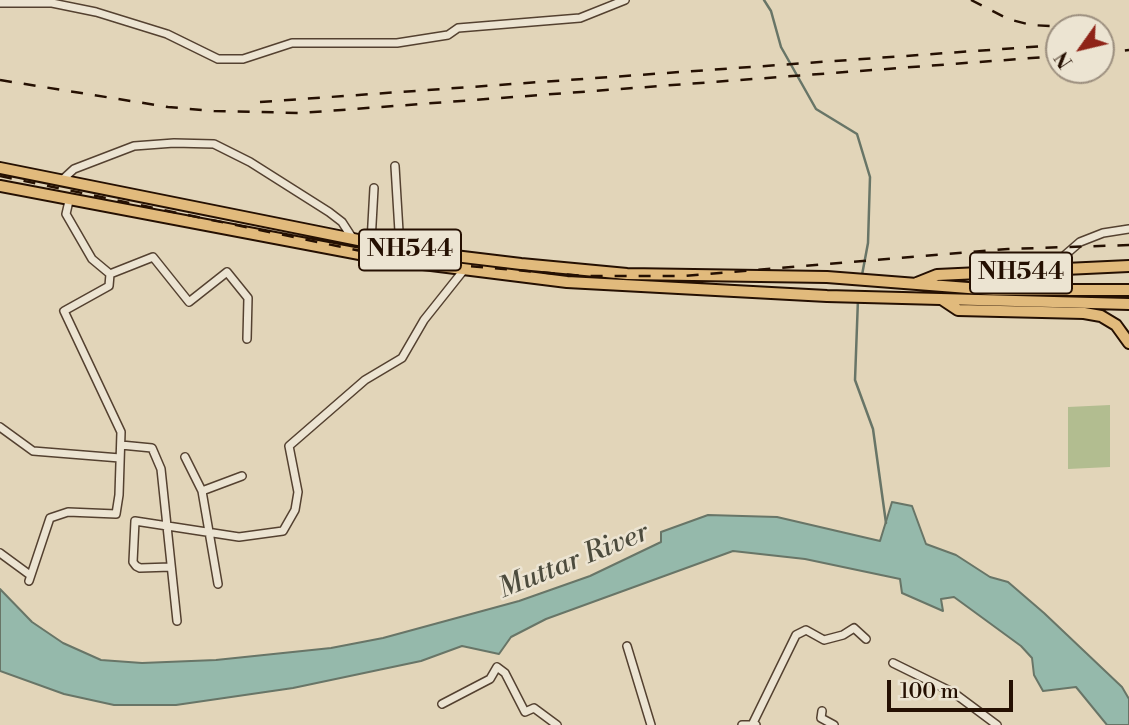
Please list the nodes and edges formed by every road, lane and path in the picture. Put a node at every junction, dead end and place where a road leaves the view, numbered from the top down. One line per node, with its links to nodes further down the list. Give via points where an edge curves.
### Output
1 (625, 0): 2 (street, via 580,18 458,28 448,35 397,43 292,43 243,59 218,59 167,34 96,12 52,3)
2 (0, 4)
3 (395, 166): 14 (street)
4 (0, 168): 5 (highway, NH544)
5 (62, 180): 7 (highway, NH544); 12 (street, via 74,169 134,146 214,144 329,212)
6 (0, 186): 9 (highway, NH544)
7 (94, 186): 10 (highway); 12 (highway, NH544)
8 (374, 188): 13 (street)
9 (69, 201): 10 (highway, NH544); 18 (street, via 66,214 72,225 92,259)
10 (89, 205): 17 (highway, NH544)
11 (1129, 229): 16 (street, via 1080,242 1065,255)
12 (353, 239): 13 (highway, NH544)
13 (371, 243): 14 (highway, NH544)
14 (400, 248): 19 (highway, NH544, via 627,274)
15 (1129, 266): 16 (highway, NH544)
16 (1061, 270): 19 (highway, NH544, via 937,275)
17 (463, 271): 21 (highway, NH544, via 617,286); 32 (street, via 424,320 402,358 365,380 289,446 298,492 295,510 283,531 239,537)
18 (110, 274): 23 (street, via 153,257 189,302 227,272 248,298); 26 (street, via 109,286 64,311 121,432)
19 (915, 284): 20 (highway)
20 (1129, 290)
21 (943, 300): 22 (highway, NH544); 24 (highway, via 958,310 1101,316)
22 (1129, 304)
23 (247, 339)
24 (1129, 342)
25 (0, 427): 28 (street, via 33,451)
26 (121, 445): 28 (street); 31 (street, via 146,446 156,453)
27 (185, 457): 30 (street)
28 (120, 458): 33 (street, via 116,514 68,512 50,518 30,578)
29 (242, 476): 30 (street)
30 (202, 491): 32 (street)
31 (169, 527): 32 (street); 34 (street); 34 (street, via 135,521 133,562 140,568)
32 (206, 531): 35 (street)
33 (0, 554)
34 (170, 567): 36 (street)
35 (218, 584)
36 (177, 621)
37 (866, 639): 42 (street, via 853,628 824,640 806,630 796,635)
38 (627, 646): 44 (street)
39 (893, 663): 47 (street, via 954,693)
40 (442, 704): 43 (street, via 490,679 497,667 505,673 525,712 534,708)
41 (822, 711): 46 (street, via 821,718)
42 (755, 724): 45 (street)
43 (557, 725)
44 (651, 725)
45 (742, 725)
46 (834, 725)
47 (997, 725)

